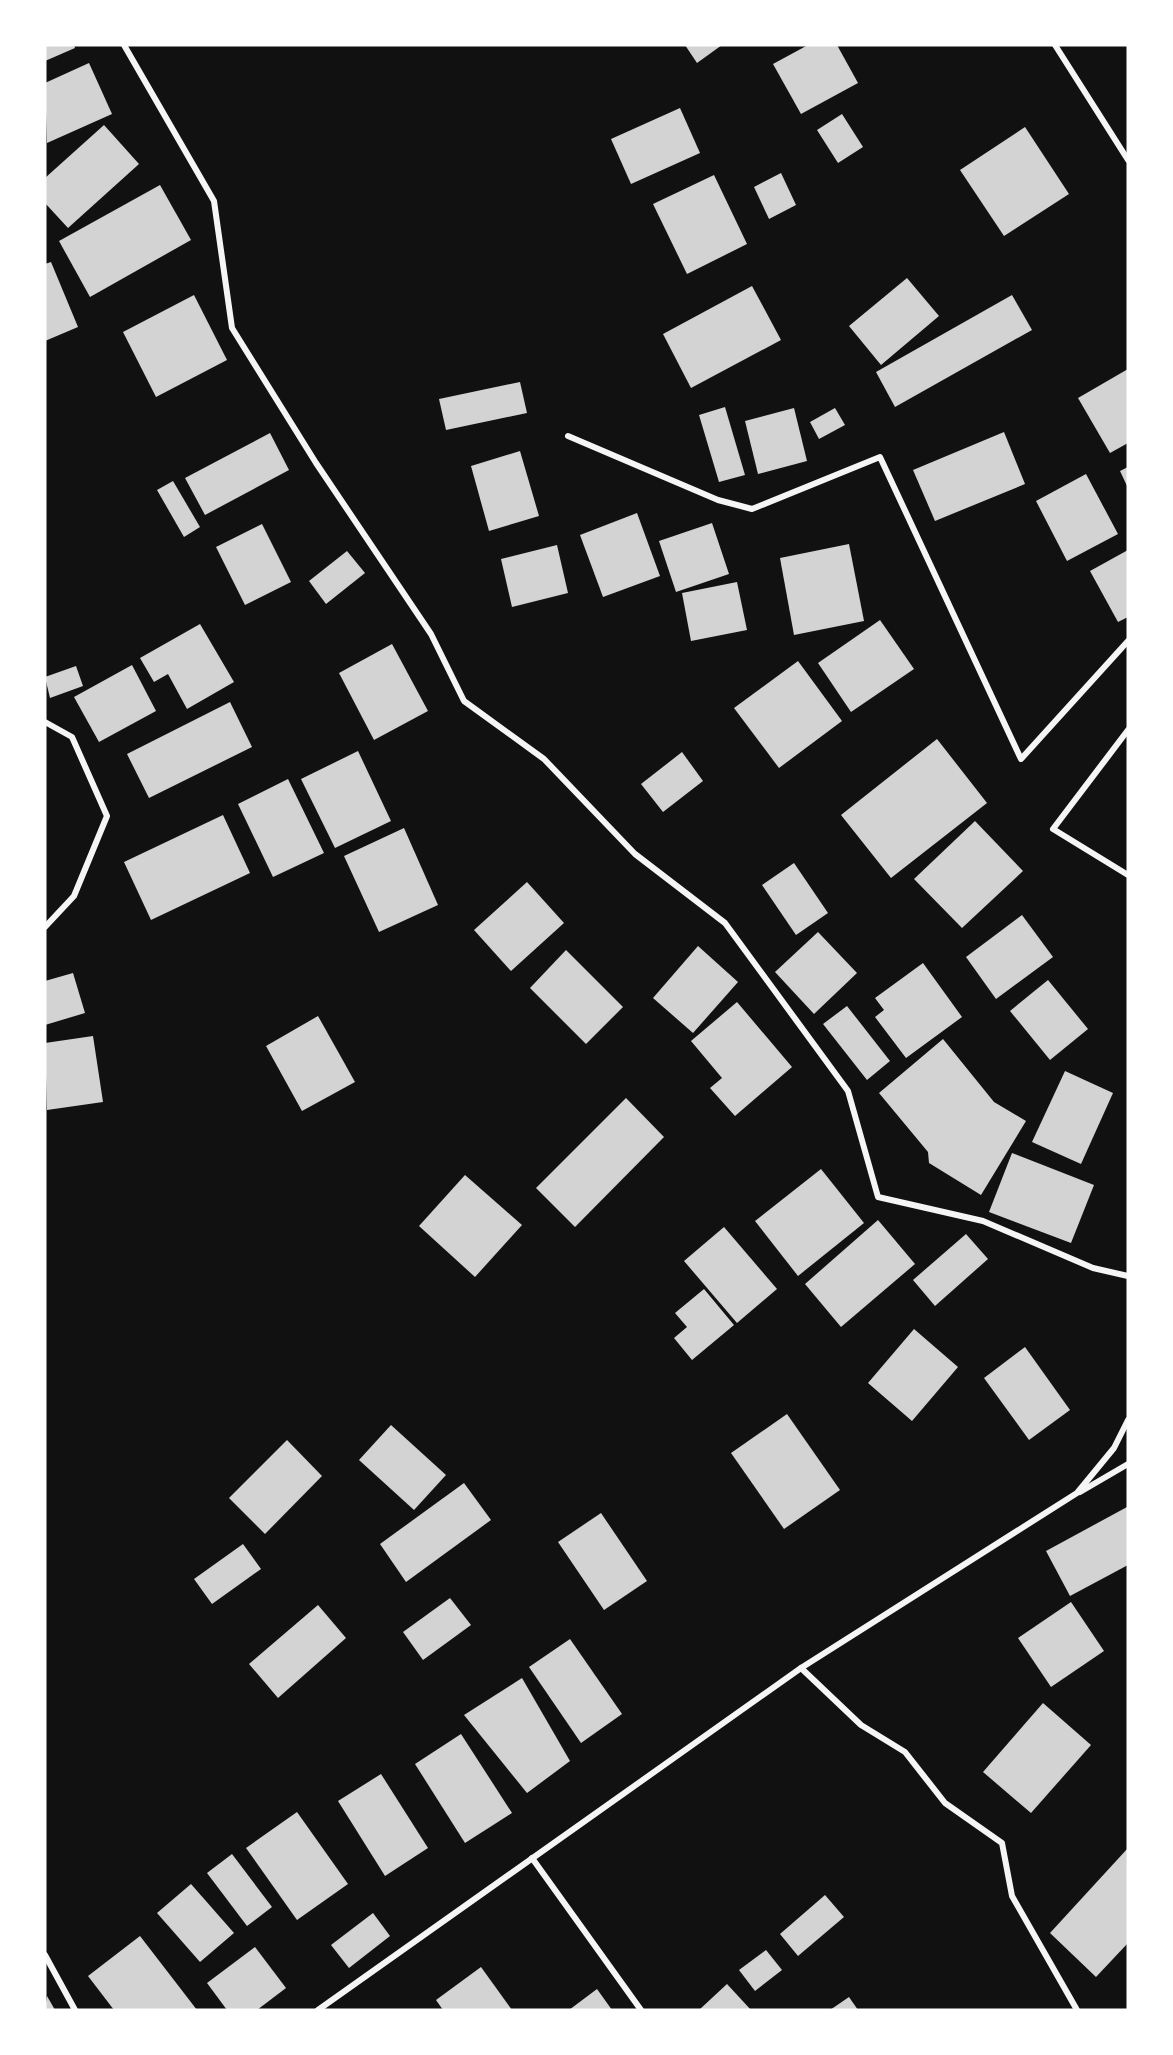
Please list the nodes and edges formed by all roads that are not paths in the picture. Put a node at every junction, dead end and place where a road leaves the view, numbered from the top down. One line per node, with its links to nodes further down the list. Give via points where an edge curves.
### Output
1 (124, 45): 10 (street, via 214,201 232,328 316,463 431,634 464,701 544,759 635,854 725,922 848,1092 878,1197 984,1221 1093,1268)
2 (1054, 45): 3 (street)
3 (1128, 160)
4 (568, 436): 5 (street, via 718,500 752,509 880,457 1021,759)
5 (1128, 641)
6 (45, 722): 9 (street, via 72,737 107,816 74,896)
7 (1128, 730): 8 (street, via 1053,829)
8 (1128, 875)
9 (45, 927)
10 (1128, 1276)
11 (1128, 1420): 13 (street, via 1114,1448)
12 (1128, 1464): 13 (street)
13 (1077, 1493): 14 (street)
14 (801, 1668): 15 (street); 20 (street, via 861,1725 905,1752 945,1803 1002,1843 1012,1896)
15 (532, 1858): 18 (street); 19 (street)
16 (45, 1955): 17 (street)
17 (75, 2010)
18 (318, 2010)
19 (641, 2010)
20 (1077, 2010)

